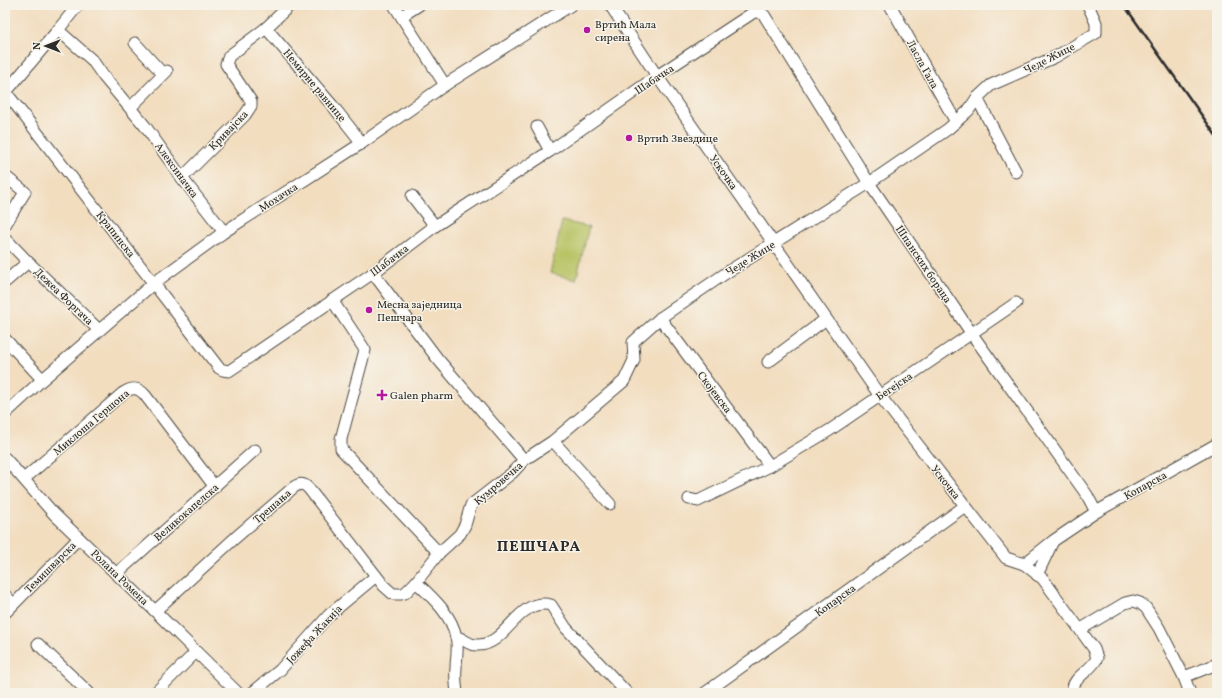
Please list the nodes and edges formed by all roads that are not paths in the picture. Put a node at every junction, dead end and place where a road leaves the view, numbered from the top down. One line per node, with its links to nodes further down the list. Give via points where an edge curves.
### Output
1 (78, 5): 12 (street)
2 (290, 5): 11 (street)
3 (394, 5): 10 (street)
4 (419, 5): 10 (street)
5 (571, 5): 15 (street, Мохачка)
6 (610, 5): 14 (street, Ускочка)
7 (890, 5): 19 (street, Ласла Гала)
8 (1088, 5): 17 (street, Чеде Жице, via 1096,23 1096,33 1055,57 991,85)
9 (759, 12): 14 (street, Шабачка, via 754,12); 26 (street, Шпанских бораца, via 764,15)
10 (402, 16): 15 (street)
11 (266, 28): 21 (street, Немирне равнице); 25 (street, Кривајска, via 229,56 226,64 251,106)
12 (58, 30): 16 (street); 18 (street, Алексиначка, via 92,60)
13 (135, 43): 18 (street, via 165,72)
14 (657, 76): 22 (street, Шабачка); 32 (street, Ускочка)
15 (445, 85): 21 (street, Мохачка)
16 (6, 91): 36 (street, Крапинска)
17 (977, 98): 19 (street, Чеде Жице); 23 (street)
18 (130, 108): 25 (street, Алексиначка)
19 (956, 122): 26 (street, Чеде Жице)
20 (537, 128): 22 (street)
21 (362, 143): 30 (street, Мохачка)
22 (550, 151): 29 (street, Шабачка)
23 (1016, 172)
24 (5, 176): 28 (street, via 26,192)
25 (182, 178): 30 (street, Алексиначка)
26 (869, 183): 32 (street, Чеде Жице); 42 (street, Шпанских бораца)
27 (412, 196): 29 (street)
28 (5, 225)
29 (435, 226): 34 (street, Шабачка)
30 (224, 232): 36 (street, Мохачка)
31 (5, 238): 33 (street, Дежеа Форгача)
32 (774, 243): 39 (street, Чеде Жице); 40 (street, Ускочка)
33 (28, 262): 35 (street, Дежеа Форгача); 41 (street, Дежеа Форгача)
34 (372, 273): 37 (street, Шабачка); 53 (street, via 437,358)
35 (5, 282)
36 (154, 283): 41 (street, Мохачка); 45 (street, Крапинска, via 219,368)
37 (332, 300): 45 (street, Шабачка); 63 (street, via 365,350 341,439 341,448)
38 (1016, 303): 42 (street, Бегејска)
39 (660, 318): 49 (street, Чеде Жице, via 632,342 634,360 624,381); 54 (street, Скојевска)
40 (826, 319): 44 (street); 47 (street, Ускочка)
41 (100, 330): 46 (street, Мохачка)
42 (972, 334): 47 (street, Бегејска); 60 (street, Шпанских бораца, via 1087,495)
43 (5, 339): 46 (street)
44 (768, 362)
45 (229, 371)
46 (42, 380): 48 (street, Мохачка)
47 (880, 396): 54 (street, Бегејска); 59 (street, Ускочка)
48 (5, 414)
49 (553, 441): 53 (street, Кумровечка); 58 (street)
50 (1217, 444): 60 (street, Копарска)
51 (255, 450): 56 (street, Великокапелска)
52 (5, 458): 55 (street, Ролана Ромена)
53 (524, 460): 63 (street, Кумровечка, via 471,505 460,534)
54 (770, 466): 57 (street, Бегејска, via 698,501)
55 (24, 479): 56 (street, Миклоша Гершона, via 123,393 136,388 145,395); 61 (street, Ролана Ромена)
56 (215, 487): 65 (street, Великокапелска)
57 (689, 499)
58 (610, 504)
59 (966, 506): 64 (street, Ускочка, via 1006,558); 84 (street, Копарска)
60 (1096, 512): 62 (street, Копарска)
61 (79, 538): 65 (street, Ролана Ромена); 70 (street, Темишварска)
62 (1053, 541): 64 (street, Копарска); 66 (street)
63 (439, 553): 68 (street, Кумровечка)
64 (1024, 564): 66 (street, Ускочка)
65 (116, 574): 71 (street, Ролана Ромена)
66 (1037, 575): 72 (street, Ускочка)
67 (376, 576): 68 (street, Кумровечка, via 389,591 397,594 405,593); 71 (street, Трешања, via 309,489 300,484 235,538); 81 (street, Јожефа Жакија, via 329,615 280,670)
68 (416, 582): 73 (street, via 446,615)
69 (5, 595): 70 (street)
70 (9, 608)
71 (155, 611): 75 (street, Ролана Ромена)
72 (1080, 629): 77 (street, via 1125,603 1137,601 1152,615); 85 (street, Ускочка, via 1097,658 1095,664 1074,681)
73 (456, 637): 82 (street); 83 (street, via 471,645 492,642 531,607 539,604 551,605 566,628)
74 (38, 644): 78 (street)
75 (196, 652): 79 (street); 80 (street, Ролана Ромена)
76 (1217, 664): 77 (street)
77 (1184, 677): 86 (street)
78 (89, 693)
79 (155, 693)
80 (238, 693)
81 (252, 693)
82 (457, 693)
83 (627, 693)
84 (704, 693)
85 (1072, 693)
86 (1190, 693)

